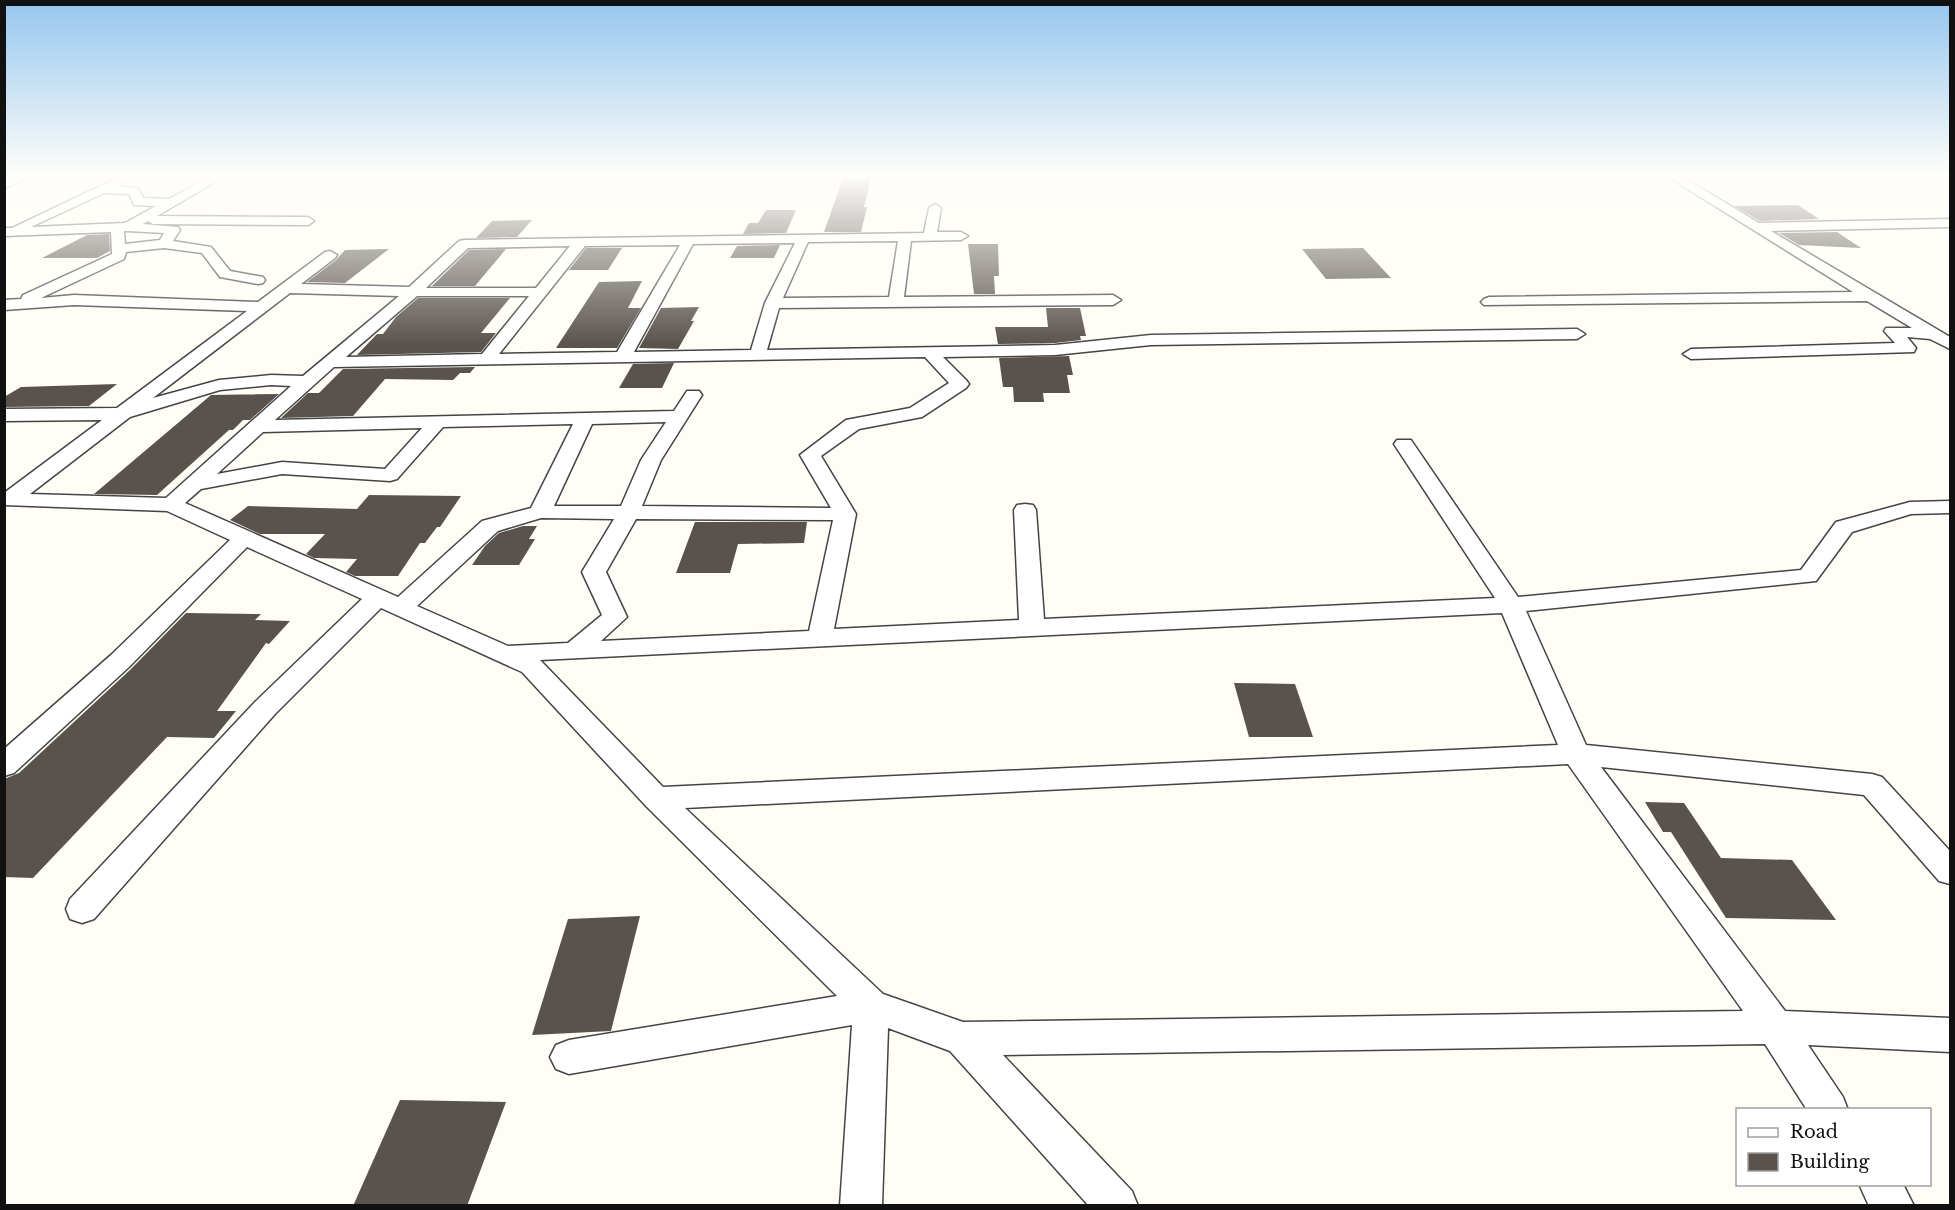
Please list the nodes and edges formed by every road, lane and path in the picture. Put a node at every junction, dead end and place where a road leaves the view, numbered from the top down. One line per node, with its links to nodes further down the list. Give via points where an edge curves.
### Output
1 (21, 231): 6 (street)
2 (121, 231): 14 (street)
3 (172, 231): 13 (street)
4 (931, 231): 7 (street)
5 (1762, 231): 20 (street)
6 (6, 232)
7 (930, 236): 8 (street); 9 (street)
8 (962, 236)
9 (905, 237): 10 (street); 22 (street)
10 (803, 238): 11 (street); 24 (street)
11 (688, 242): 12 (street); 33 (street)
12 (580, 243): 18 (street, via 464,244); 19 (street)
13 (164, 244): 14 (street); 16 (street, via 206,249 225,274)
14 (118, 249): 25 (street, via 119,256)
15 (330, 255): 17 (street)
16 (258, 280)
17 (285, 288): 18 (street); 26 (street)
18 (413, 292): 19 (street); 35 (street)
19 (541, 292): 34 (street)
20 (1868, 296): 23 (street); 28 (street)
21 (1113, 300): 22 (street)
22 (896, 302): 24 (street)
23 (1489, 302)
24 (773, 303): 32 (street)
25 (8, 307): 26 (street, via 74,300)
26 (260, 307): 38 (street)
27 (1577, 334): 30 (street, via 1151,340 1055,350)
28 (1934, 334): 29 (street); 31 (street, via 1892,331 1908,348)
29 (1950, 344)
30 (930, 353): 32 (street); 52 (street, via 960,384 915,413 853,424 810,455)
31 (1691, 354)
32 (757, 356): 33 (street)
33 (622, 358): 34 (street)
34 (486, 360): 35 (street)
35 (332, 362): 36 (street)
36 (307, 381): 38 (street, via 219,385); 43 (street)
37 (693, 395): 40 (street)
38 (119, 414): 39 (street); 46 (street)
39 (4, 416)
40 (678, 416): 41 (street); 51 (street, via 651,460)
41 (585, 418): 42 (street); 50 (street)
42 (438, 422): 43 (street); 45 (street, via 390,475 282,468)
43 (260, 426): 45 (street)
44 (1404, 444): 55 (street)
45 (194, 484): 47 (street)
46 (7, 499): 47 (street)
47 (171, 505): 53 (street)
48 (1950, 507): 55 (street, via 1910,507 1844,527 1808,576)
49 (1025, 510): 56 (street)
50 (540, 512): 51 (street); 54 (street, via 490,526)
51 (629, 512): 52 (street); 58 (street, via 594,572 615,617)
52 (845, 514): 57 (street)
53 (245, 537): 54 (street); 61 (street, via 120,662)
54 (390, 602): 59 (street); 64 (street, via 346,625)
55 (1511, 605): 56 (street); 60 (street)
56 (1032, 627): 57 (street)
57 (820, 638): 58 (street)
58 (574, 651): 59 (street)
59 (506, 654): 62 (street, via 531,666)
60 (1576, 754): 62 (street); 63 (street, via 1872,784); 66 (street)
61 (4, 766)
62 (656, 798): 65 (street)
63 (1950, 872)
64 (82, 909)
65 (871, 1006): 68 (street); 69 (street); 72 (street)
66 (1775, 1027): 67 (street); 68 (street); 70 (street)
67 (1950, 1035)
68 (963, 1039): 73 (street)
69 (569, 1057)
70 (1828, 1108)
71 (1880, 1186): 74 (street)
72 (861, 1206)
73 (1117, 1206)
74 (1893, 1206)

